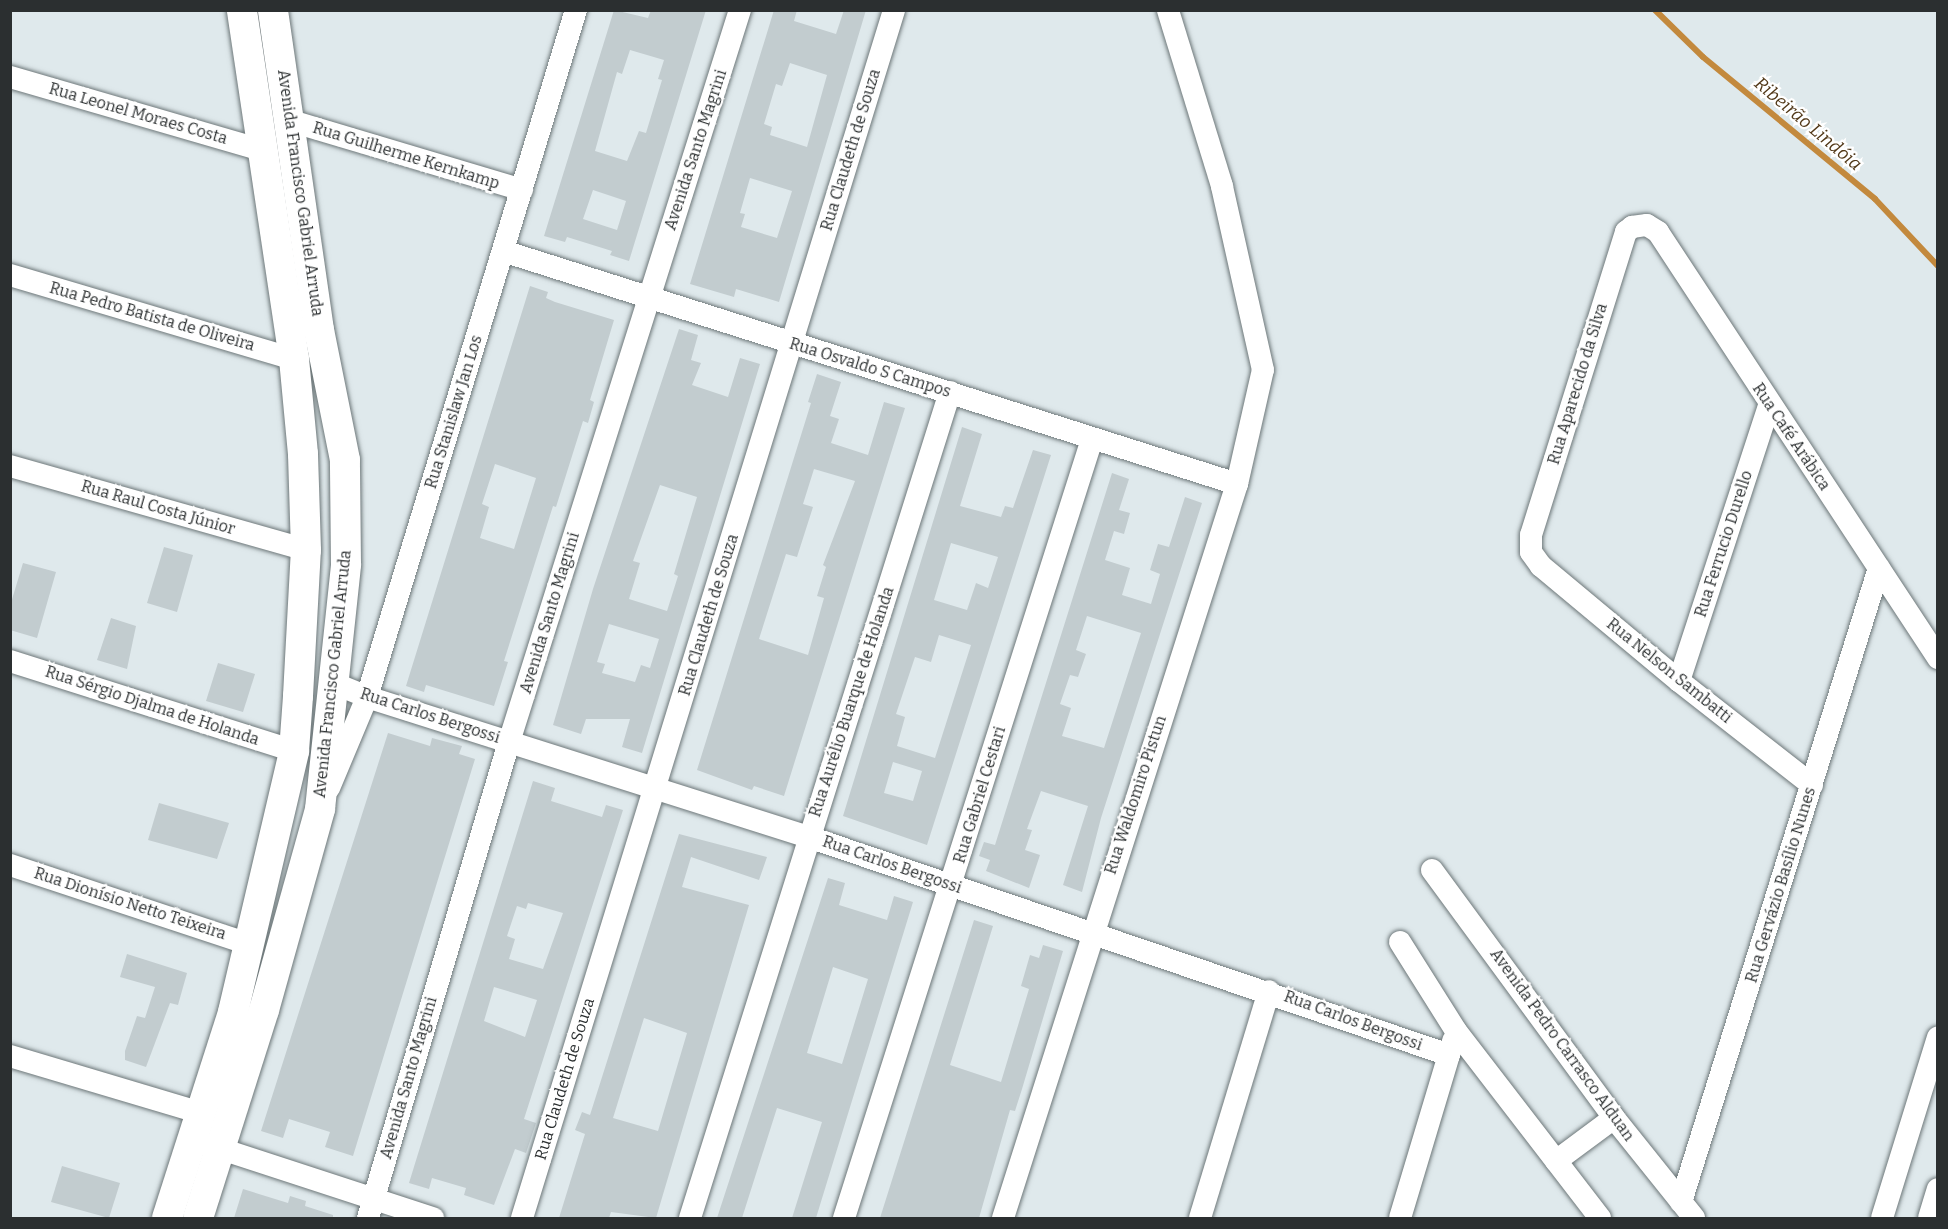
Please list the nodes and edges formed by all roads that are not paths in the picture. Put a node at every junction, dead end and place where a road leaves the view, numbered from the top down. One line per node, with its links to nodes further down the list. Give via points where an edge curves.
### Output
1 (242, 10): 9 (main road, Avenida Francisco Gabriel Arruda)
2 (273, 10): 8 (main road, Avenida Francisco Gabriel Arruda)
3 (576, 10): 10 (street, Rua Stanislaw Jan Los)
4 (740, 10): 14 (street, Avenida Santo Magrini)
5 (894, 10): 15 (street, Rua Claudeth de Souza)
6 (1168, 10): 21 (street, Rua Waldomiro Pistun, via 1222,186 1263,370)
7 (10, 77): 9 (street, Rua Leonel Moraes Costa)
8 (291, 121): 10 (street, Rua Guilherme Kernkamp); 28 (main road, Avenida Francisco Gabriel Arruda, via 319,330 345,460 346,564)
9 (265, 151): 16 (main road, Avenida Francisco Gabriel Arruda)
10 (522, 190): 12 (street, Rua Stanislaw Jan Los)
11 (1639, 225): 18 (street, Rua Café Arábica, via 1658,232); 23 (street, Rua Aparecido da Silva, via 1626,232 1531,536)
12 (503, 251): 14 (street, Rua Osvaldo S Campos); 29 (street, Rua Stanislaw Jan Los)
13 (10, 275): 16 (street, Rua Pedro Batista de Oliveira)
14 (649, 298): 15 (street, Rua Osvaldo S Campos); 30 (street, Avenida Santo Magrini)
15 (791, 343): 17 (street, Rua Osvaldo S Campos); 33 (street, Rua Claudeth de Souza)
16 (294, 359): 22 (main road, Avenida Francisco Gabriel Arruda, via 303,454)
17 (950, 392): 19 (street, Rua Osvaldo S Campos); 35 (street, Rua Aurélio Buarque de Holanda)
18 (1769, 406): 24 (street, Rua Café Arábica); 27 (street, Rua Ferrucio Durello)
19 (1092, 439): 21 (street, Rua Osvaldo S Campos); 38 (street, Rua Gabriel Cestari)
20 (10, 466): 22 (street, Rua Raul Costa Júnior)
21 (1237, 484): 39 (street, Rua Waldomiro Pistun)
22 (306, 550): 31 (main road, Avenida Francisco Gabriel Arruda)
23 (1531, 552): 27 (street, Rua Nelson Sambatti, via 1541,566)
24 (1880, 568): 25 (street, Rua Café Arábica); 32 (street, Rua Gervázio Basílio Nunes)
25 (1938, 658)
26 (10, 661): 31 (street, Rua Sérgio Djalma de Holanda)
27 (1679, 681): 32 (street, Rua Nelson Sambatti)
28 (333, 683): 29 (street, Rua Carlos Bergossi); 34 (main road, Avenida Francisco Gabriel Arruda)
29 (367, 697): 30 (street, Rua Carlos Bergossi); 34 (street, Rua Stanislaw Jan Los)
30 (509, 742): 33 (street, Rua Carlos Bergossi); 51 (street, Avenida Santo Magrini)
31 (294, 751): 41 (main road, Avenida Francisco Gabriel Arruda)
32 (1812, 785): 52 (street, Rua Gervázio Basílio Nunes)
33 (656, 789): 35 (street, Rua Carlos Bergossi); 56 (street, Rua Claudeth de Souza)
34 (320, 809): 48 (main road, Avenida Francisco Gabriel Arruda, via 264,1010)
35 (809, 837): 38 (street, Rua Carlos Bergossi); 57 (street, Rua Aurélio Buarque de Holanda)
36 (10, 865): 41 (street, Rua Dionísio Netto Teixeira)
37 (1432, 870): 47 (street, Avenida Pedro Carrasco Alduan)
38 (951, 886): 39 (street, Rua Carlos Bergossi); 58 (street, Rua Gabriel Cestari)
39 (1091, 933): 42 (street, Rua Carlos Bergossi); 59 (street, Rua Waldomiro Pistun)
40 (1400, 942): 43 (street)
41 (249, 944): 48 (main road, Avenida Francisco Gabriel Arruda)
42 (1269, 991): 45 (street, Rua Carlos Bergossi); 60 (street)
43 (1456, 1031): 45 (street); 49 (street)
44 (1938, 1037): 63 (street)
45 (1449, 1055): 61 (street)
46 (10, 1056): 48 (street)
47 (1614, 1118): 49 (street); 52 (street, Avenida Pedro Carrasco Alduan)
48 (204, 1134): 51 (street); 53 (main road, Avenida Francisco Gabriel Arruda); 54 (main road, Avenida Francisco Gabriel Arruda)
49 (1556, 1161): 62 (street)
50 (1938, 1189): 64 (street)
51 (370, 1210): 55 (street)
52 (1687, 1210)
53 (167, 1218)
54 (198, 1218)
55 (433, 1218)
56 (522, 1218)
57 (690, 1218)
58 (844, 1218)
59 (1003, 1218)
60 (1200, 1218)
61 (1400, 1218)
62 (1600, 1218)
63 (1882, 1218)
64 (1929, 1218)

